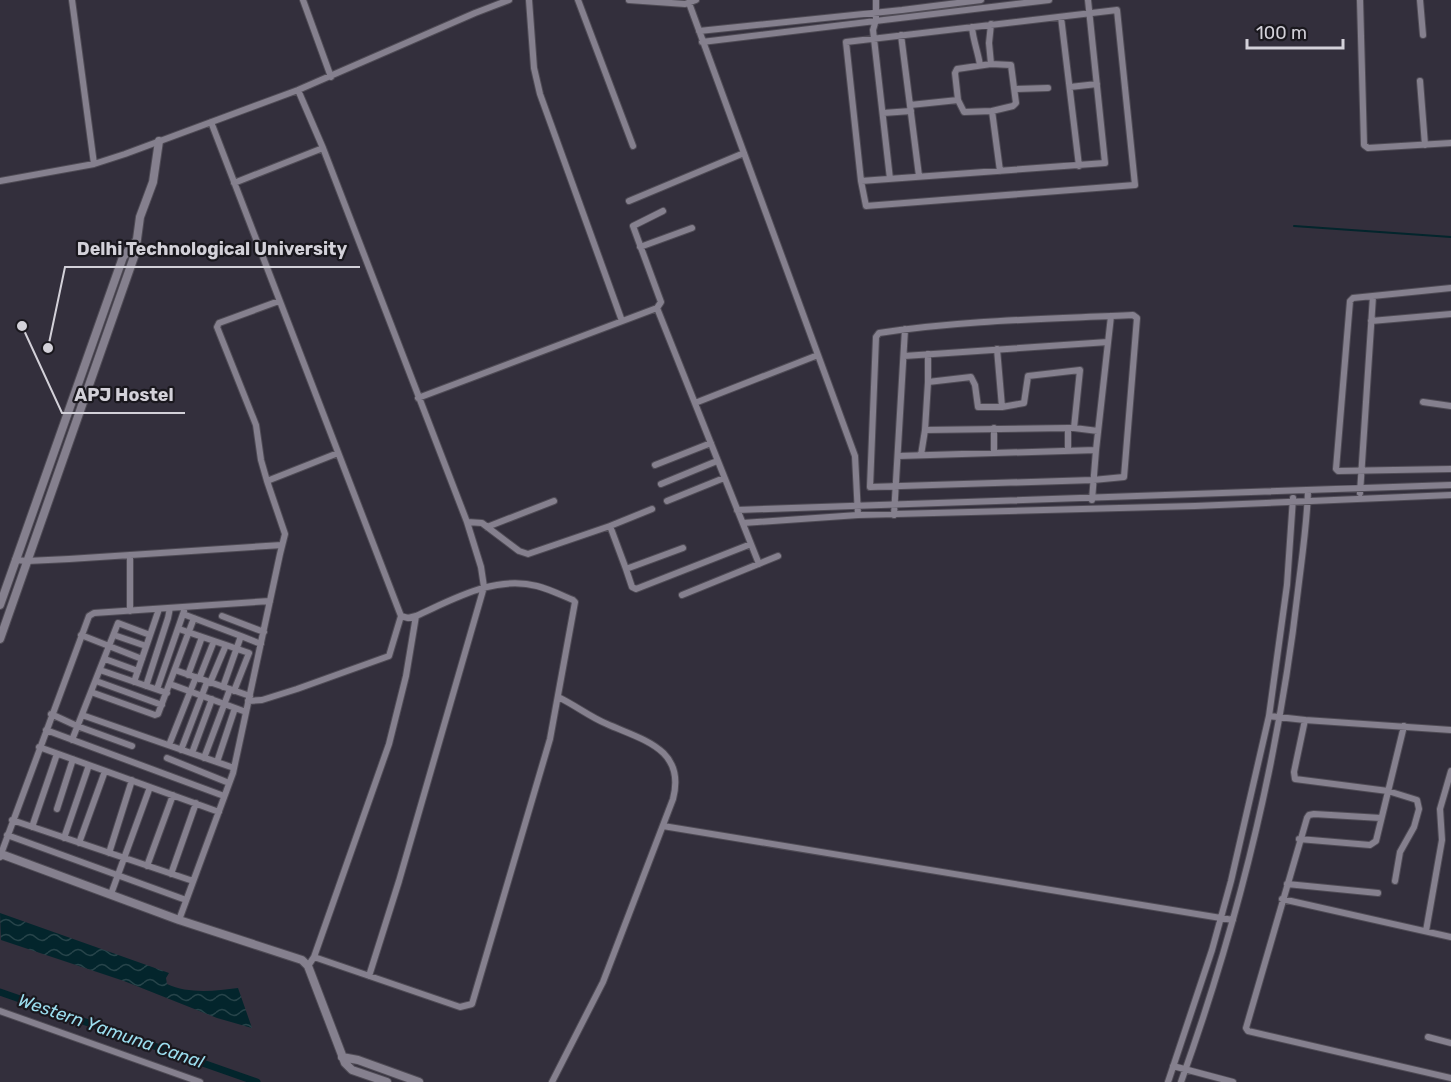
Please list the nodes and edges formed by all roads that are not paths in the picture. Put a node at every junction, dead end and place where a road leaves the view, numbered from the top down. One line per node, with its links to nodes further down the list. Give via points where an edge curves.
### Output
1 (72, 0): 47 (street)
2 (303, 0): 29 (street)
3 (509, 0): 29 (street)
4 (529, 0): 66 (street, via 540,94)
5 (578, 0): 44 (street)
6 (629, 0): 14 (street)
7 (696, 0): 14 (street)
8 (876, 0): 16 (street)
9 (981, 0): 16 (street)
10 (1049, 0): 15 (street)
11 (1088, 0): 17 (street)
12 (1360, 0): 43 (street, via 1364,145)
13 (1420, 0): 24 (street)
14 (686, 2): 22 (street)
15 (1021, 2): 19 (street)
16 (876, 13): 19 (street); 22 (street)
17 (1089, 13): 18 (street); 31 (street); 53 (street, via 1117,11 1135,185 869,207 864,203)
18 (1060, 17): 20 (street); 32 (street)
19 (876, 20): 25 (street); 26 (street)
20 (991, 24): 21 (street); 27 (street)
21 (972, 27): 23 (street); 28 (street)
22 (699, 31): 26 (street)
23 (901, 35): 25 (street); 37 (street)
24 (1423, 35)
25 (874, 39): 39 (street); 53 (street, via 846,42)
26 (702, 42): 46 (street)
27 (991, 64): 28 (street); 34 (street, via 1011,65)
28 (980, 65): 36 (street, via 956,71)
29 (331, 77): 35 (street)
30 (1420, 81): 43 (street)
31 (1097, 84): 32 (street); 48 (street, via 1106,162)
32 (1070, 87): 48 (street)
33 (1048, 88): 34 (street)
34 (1015, 89): 38 (street, via 1015,104)
35 (298, 90): 40 (street); 45 (street)
36 (958, 100): 37 (street); 38 (street, via 964,112)
37 (910, 108): 39 (street); 50 (street)
38 (992, 111): 49 (street)
39 (883, 113): 51 (street)
40 (211, 122): 41 (street); 54 (street)
41 (159, 141): 47 (street); 58 (street, via 153,182 141,208)
42 (1451, 143): 43 (street)
43 (1425, 145)
44 (633, 146)
45 (323, 148): 54 (street); 75 (street)
46 (744, 153): 55 (street); 72 (street)
47 (94, 164): 52 (street)
48 (1079, 166): 49 (street)
49 (1000, 171): 50 (street)
50 (919, 176): 51 (street)
51 (890, 179): 53 (street)
52 (0, 181)
53 (861, 181)
54 (234, 183): 62 (street)
55 (629, 201)
56 (663, 211): 59 (street, via 633,224)
57 (692, 228): 59 (street)
58 (137, 240): 127 (street, via 123,257); 128 (street, via 132,264)
59 (640, 247): 63 (street, via 661,302)
60 (1451, 288): 61 (street)
61 (1373, 296): 67 (street); 94 (street, via 1353,298 1349,303 1336,469)
62 (279, 301): 87 (street); 97 (street, via 217,327 256,425)
63 (657, 308): 66 (street); 77 (street)
64 (1451, 314): 67 (street)
65 (1111, 316): 68 (street); 69 (street); 96 (street, via 1137,318 1125,475)
66 (622, 321): 75 (street)
67 (1371, 321): 94 (street)
68 (906, 329): 73 (street); 100 (street, via 879,333 876,337 870,485)
69 (1108, 342): 70 (street); 83 (street)
70 (997, 349): 71 (street); 79 (street)
71 (928, 354): 73 (street); 74 (street)
72 (818, 355): 77 (street); 111 (street, via 855,456)
73 (904, 356): 89 (street)
74 (928, 382): 79 (street, via 971,377 978,408); 82 (street)
75 (418, 398): 118 (street)
76 (1423, 402): 78 (street)
77 (695, 403): 84 (street)
78 (1451, 406)
79 (1002, 407): 81 (street, via 1024,403 1028,376 1080,370)
80 (993, 428): 81 (street); 82 (street); 88 (street)
81 (1071, 428): 83 (street); 85 (street)
82 (925, 430): 90 (street)
83 (1098, 431): 86 (street)
84 (711, 443): 91 (street); 92 (street)
85 (1068, 450): 86 (street); 88 (street)
86 (1096, 450): 96 (street)
87 (338, 453): 97 (street); 141 (street)
88 (994, 453): 90 (street)
89 (898, 456): 90 (street); 100 (street)
90 (921, 456)
91 (717, 461): 95 (street); 98 (street)
92 (655, 465)
93 (1451, 469): 94 (street)
94 (1361, 471): 101 (street)
95 (724, 478): 108 (street); 115 (street)
96 (1093, 480): 100 (street); 105 (street)
97 (267, 481): 123 (street, via 285,534)
98 (661, 484)
99 (1451, 485): 101 (street)
100 (897, 487): 112 (street)
101 (1360, 490): 103 (street); 106 (street)
102 (1293, 491): 103 (street); 105 (street); 109 (street)
103 (1308, 491): 110 (street)
104 (1451, 495): 106 (street)
105 (1092, 498): 112 (street); 113 (street)
106 (1359, 498): 110 (street)
107 (554, 501): 121 (street)
108 (667, 501)
109 (1293, 501): 110 (street); 113 (street); 189 (street, via 1287,585)
110 (1308, 501): 190 (street)
111 (858, 504): 112 (street); 115 (street); 116 (street)
112 (896, 504): 117 (street)
113 (1091, 508): 117 (street)
114 (652, 509): 120 (street)
115 (737, 510): 119 (street)
116 (858, 515): 117 (street); 119 (street)
117 (894, 515)
118 (472, 522): 121 (street); 131 (street)
119 (743, 523): 122 (street)
120 (610, 526): 121 (street, via 528,554); 130 (street)
121 (487, 527)
122 (751, 544): 129 (street); 130 (street, via 636,589)
123 (282, 545): 125 (street); 133 (street)
124 (682, 548): 130 (street)
125 (130, 555): 128 (street); 137 (street)
126 (778, 556): 129 (street)
127 (15, 560): 128 (street); 134 (street)
128 (27, 561): 153 (street)
129 (759, 564): 132 (street)
130 (626, 569)
131 (484, 587): 142 (street); 180 (street, via 537,586 574,601); 250 (street)
132 (682, 594)
133 (270, 601): 138 (street); 147 (street)
134 (0, 605)
135 (170, 608): 136 (street); 138 (street); 173 (street)
136 (159, 609): 137 (street); 150 (street)
137 (130, 611): 139 (street)
138 (184, 611): 143 (street); 145 (street)
139 (115, 612): 144 (street); 148 (street, via 89,616)
140 (222, 616): 147 (street)
141 (401, 616): 142 (street); 181 (street, via 388,656 262,700)
142 (416, 616): 248 (street, via 389,744)
143 (194, 618): 146 (street); 151 (street)
144 (118, 622): 149 (street); 150 (street)
145 (179, 629): 146 (street); 174 (street)
146 (189, 632): 152 (street); 165 (street)
147 (264, 632): 155 (street)
148 (81, 635): 158 (street); 187 (street)
149 (114, 635): 157 (street); 158 (street)
150 (150, 635): 157 (street)
151 (241, 636): 155 (street); 159 (street)
152 (202, 637): 154 (street); 167 (street)
153 (0, 639)
154 (214, 641): 156 (street); 168 (street)
155 (261, 644): 161 (street)
156 (225, 645): 159 (street); 171 (street)
157 (146, 646): 163 (street)
158 (110, 647): 162 (street); 163 (street)
159 (238, 648): 160 (street); 175 (street)
160 (249, 653): 161 (street); 175 (street)
161 (258, 657): 181 (street)
162 (105, 659): 164 (street); 166 (street)
163 (142, 659): 166 (street)
164 (100, 670): 169 (street); 170 (street)
165 (175, 670): 167 (street); 172 (street)
166 (138, 671): 170 (street)
167 (188, 675): 168 (street)
168 (197, 678): 171 (street); 176 (street)
169 (96, 681): 177 (street); 184 (street)
170 (134, 682): 173 (street)
171 (209, 682): 175 (street); 179 (street)
172 (170, 684): 176 (street); 178 (street)
173 (146, 686): 174 (street)
174 (157, 689): 178 (street)
175 (229, 689): 181 (street); 183 (street)
176 (190, 691): 179 (street); 197 (street)
177 (91, 692): 184 (street, via 155,715); 188 (street)
178 (167, 693): 184 (street)
179 (202, 696): 182 (street); 200 (street)
180 (558, 697): 222 (street, via 663,750 676,785); 250 (street, via 543,765 472,1004 460,1007)
181 (249, 698): 186 (street)
182 (212, 699): 183 (street); 201 (street)
183 (225, 704): 185 (street); 204 (street)
184 (162, 705)
185 (235, 708): 186 (street); 206 (street)
186 (246, 712): 208 (street)
187 (51, 714): 192 (street); 195 (street)
188 (82, 715): 192 (street); 197 (street)
189 (1269, 716): 190 (street); 243 (street)
190 (1280, 718): 191 (street); 245 (street)
191 (1305, 720): 193 (street); 214 (street, via 1295,779)
192 (77, 726): 196 (street); 198 (street)
193 (1404, 726): 194 (street); 214 (street)
194 (1451, 729)
195 (46, 730): 196 (street); 199 (street)
196 (72, 740): 216 (street)
197 (169, 745): 200 (street)
198 (132, 746)
199 (39, 747): 202 (street); 221 (street)
200 (181, 750): 201 (street)
201 (192, 753): 204 (street)
202 (57, 754): 205 (street); 223 (street)
203 (167, 758): 212 (street)
204 (204, 758): 206 (street)
205 (73, 759): 207 (street); 218 (street)
206 (217, 762): 208 (street)
207 (89, 765): 209 (street); 225 (street)
208 (234, 768): 212 (street)
209 (105, 771): 211 (street); 227 (street)
210 (1451, 771): 229 (street, via 1440,809)
211 (132, 780): 213 (street); 230 (street)
212 (229, 783): 216 (street)
213 (150, 787): 215 (street); 232 (street)
214 (1388, 791): 220 (street); 237 (street, via 1416,798 1419,803 1413,832 1400,852)
215 (173, 795): 217 (street); 233 (street)
216 (224, 796): 219 (street)
217 (196, 804): 219 (street); 234 (street)
218 (57, 809)
219 (219, 812): 236 (street)
220 (1381, 818): 226 (street, via 1311,814); 226 (street, via 1377,838 1370,845)
221 (12, 820): 223 (street); 224 (street)
222 (663, 826): 243 (street); 261 (street, via 603,982)
223 (32, 827): 225 (street)
224 (7, 835): 231 (street); 235 (street)
225 (64, 837): 227 (street)
226 (1299, 838): 238 (street)
227 (79, 843): 230 (street)
228 (1451, 845): 229 (street)
229 (1441, 847): 246 (street)
230 (109, 853): 232 (street)
231 (0, 855): 240 (street)
232 (124, 858): 233 (street); 235 (street)
233 (147, 866): 234 (street)
234 (171, 874): 236 (street)
235 (118, 875): 240 (street); 242 (street)
236 (193, 881): 242 (street)
237 (1395, 881)
238 (1287, 884): 239 (street); 241 (street)
239 (1378, 893)
240 (111, 894): 244 (street)
241 (1282, 899): 246 (street); 257 (street, via 1247,1031)
242 (186, 900): 244 (street)
243 (1220, 918): 245 (street); 255 (street)
244 (179, 920): 249 (street, via 302,960)
245 (1233, 920): 256 (street)
246 (1426, 932): 247 (street)
247 (1451, 937)
248 (314, 957): 249 (street); 250 (street)
249 (308, 966): 254 (street)
250 (369, 976)
251 (0, 1011): 258 (street)
252 (1428, 1037): 253 (street)
253 (1451, 1042)
254 (342, 1057): 259 (street, via 352,1070); 260 (street)
255 (1173, 1066): 256 (street); 262 (street)
256 (1186, 1070): 263 (street); 264 (street)
257 (1451, 1078)
258 (200, 1082)
259 (387, 1082)
260 (419, 1082)
261 (552, 1082)
262 (1168, 1082)
263 (1181, 1082)
264 (1233, 1082)

